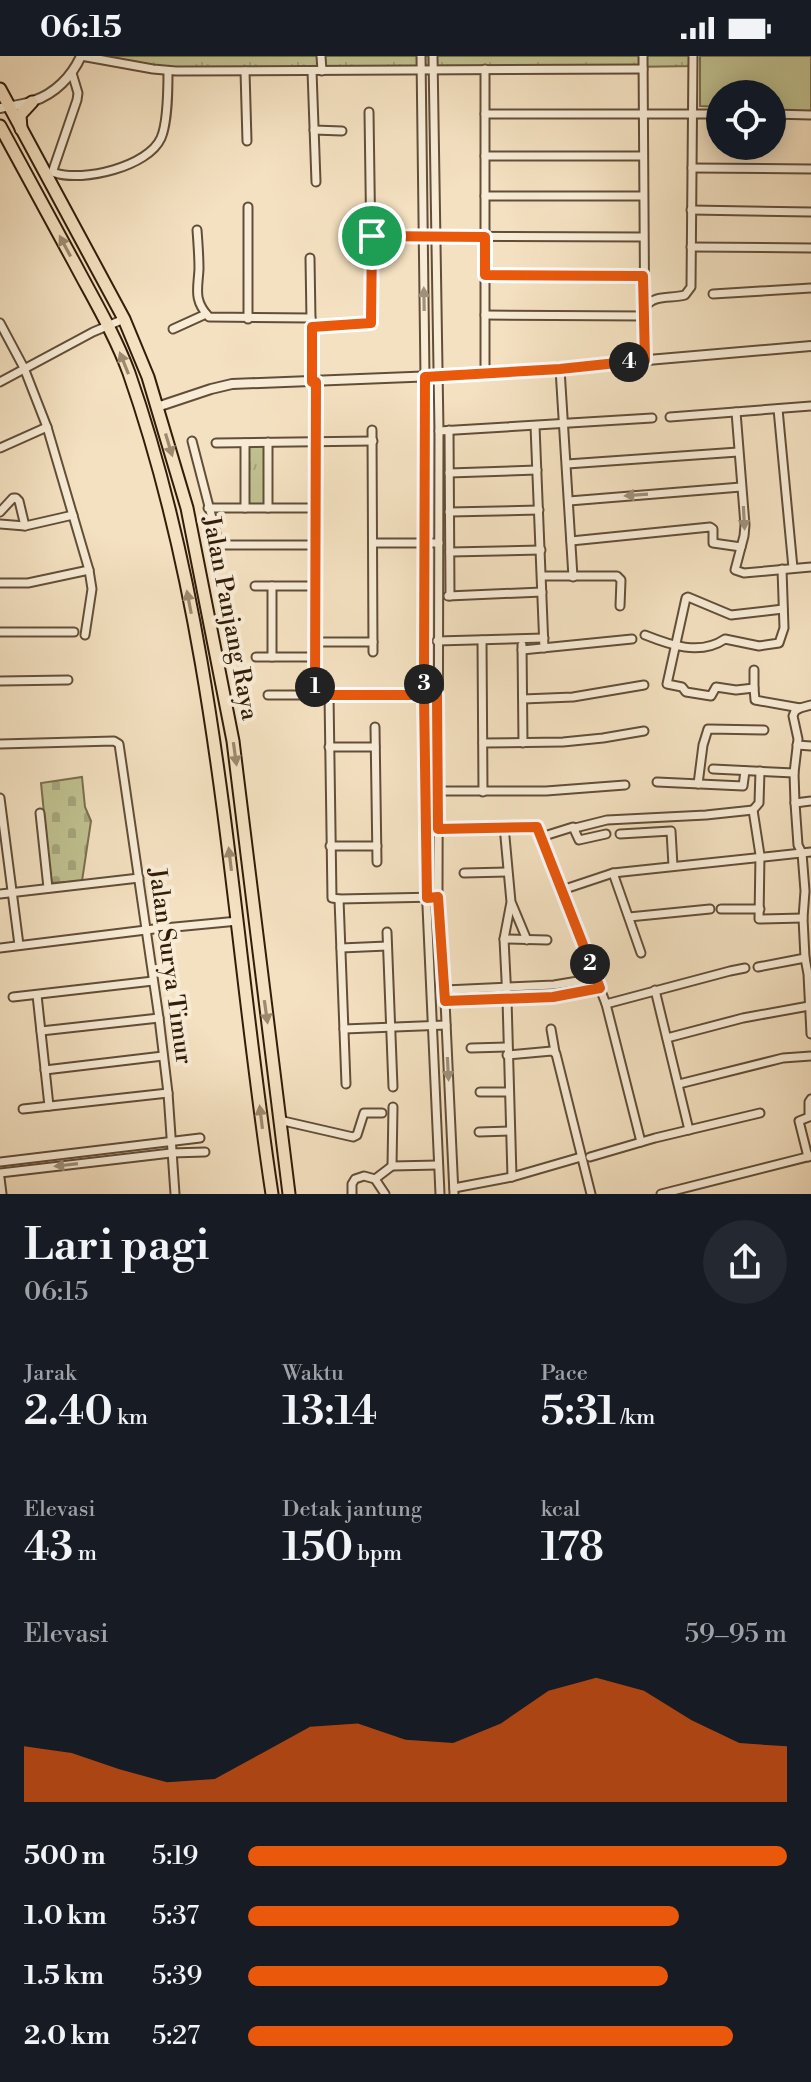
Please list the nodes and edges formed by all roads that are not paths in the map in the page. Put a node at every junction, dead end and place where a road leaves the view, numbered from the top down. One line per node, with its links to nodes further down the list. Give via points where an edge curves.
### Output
1 (81, 56): 10 (street); 14 (street)
2 (321, 56): 13 (street)
3 (421, 56): 7 (street)
4 (433, 56): 7 (street)
5 (643, 56): 9 (street)
6 (693, 56): 20 (street)
7 (427, 69): 8 (street); 13 (street); 41 (street); 41 (street)
8 (485, 69): 9 (street); 18 (street)
9 (643, 69): 19 (street)
10 (168, 71): 11 (street); 14 (street, via 163,130 151,152 81,177 53,170 77,100)
11 (245, 71): 12 (street); 28 (street)
12 (312, 71): 13 (street); 26 (street)
13 (322, 71)
14 (72, 73): 16 (street)
15 (5, 101): 16 (street); 25 (main road, Jalan Panjang Raya)
16 (32, 102): 25 (main road, via 20,115)
17 (369, 112): 40 (street)
18 (485, 114): 19 (street); 29 (street)
19 (643, 114): 20 (street); 30 (street)
20 (693, 114): 21 (street); 31 (street)
21 (706, 114)
22 (786, 114): 23 (street)
23 (811, 115)
24 (0, 126): 58 (main road, Jalan Panjang Raya, one-way to 24)
25 (21, 129): 55 (main road, Jalan Panjang Raya)
26 (314, 130): 27 (street); 33 (street)
27 (342, 131)
28 (247, 141)
29 (485, 156): 30 (street); 34 (street)
30 (643, 156): 35 (street)
31 (692, 168): 32 (street); 37 (street)
32 (811, 169)
33 (316, 182)
34 (485, 196): 35 (street); 42 (street)
35 (643, 196): 43 (street)
36 (248, 207): 56 (street)
37 (691, 210): 38 (street); 44 (street)
38 (811, 212)
39 (197, 230): 52 (street, via 196,287)
40 (372, 236): 41 (street); 59 (street, via 371,323)
41 (430, 236): 42 (street); 66 (street, one-way to 41); 66 (street)
42 (485, 237): 43 (street); 47 (street)
43 (643, 237): 48 (street)
44 (691, 247): 45 (street); 51 (street, via 689,292 656,298)
45 (811, 248)
46 (310, 258): 54 (street)
47 (485, 275): 48 (street); 53 (street)
48 (643, 276): 51 (street)
49 (811, 288): 50 (street)
50 (713, 294)
51 (644, 313): 53 (street); 62 (street)
52 (206, 314): 56 (street); 60 (street)
53 (485, 315): 65 (street)
54 (311, 318): 56 (street); 59 (street)
55 (124, 319): 58 (street); 70 (main road, Jalan Panjang Raya)
56 (248, 319)
57 (0, 323): 63 (street)
58 (109, 325): 63 (street); 145 (main road, Jalan Panjang Raya, one-way to 58, via 170,515 128,371)
59 (312, 327): 68 (street)
60 (173, 329)
61 (811, 346): 62 (street)
62 (645, 360): 64 (street)
63 (24, 368): 67 (street); 77 (street)
64 (560, 369): 65 (street); 75 (street)
65 (485, 374): 66 (street)
66 (432, 377): 68 (street); 80 (street); 106 (street)
67 (0, 382)
68 (314, 382): 70 (street, via 222,386); 84 (street)
69 (811, 406): 71 (street)
70 (157, 407): 144 (main road, Jalan Panjang Raya, one-way to 144, via 187,508)
71 (778, 409): 72 (street); 112 (street)
72 (736, 412): 73 (street); 88 (street)
73 (670, 417)
74 (652, 418): 75 (street)
75 (564, 424): 76 (street); 89 (street)
76 (535, 426): 79 (street); 90 (street)
77 (47, 427): 87 (street); 101 (street)
78 (372, 430): 82 (street)
79 (449, 430): 80 (street); 91 (street)
80 (439, 431): 106 (street)
81 (192, 441): 94 (street)
82 (373, 441): 84 (street); 105 (street)
83 (268, 442): 84 (street); 86 (street); 96 (street)
84 (316, 442): 97 (street)
85 (216, 443): 86 (street)
86 (245, 443): 95 (street)
87 (0, 448)
88 (738, 452): 89 (street); 92 (street)
89 (567, 464): 93 (street)
90 (537, 470): 91 (street); 98 (street)
91 (449, 473): 100 (street)
92 (741, 487): 93 (street, one-way to 93); 108 (street, one-way to 108)
93 (569, 501): 104 (street)
94 (208, 508): 95 (street); 107 (street, via 219,545)
95 (245, 508): 96 (street)
96 (268, 508): 97 (street)
97 (316, 508): 107 (street)
98 (539, 510): 100 (street); 109 (street)
99 (0, 512): 103 (street, via 16,498)
100 (449, 512): 110 (street)
101 (73, 515): 103 (street); 114 (street)
102 (0, 524): 103 (street)
103 (25, 526)
104 (571, 541): 108 (street, via 710,527 713,543); 116 (street)
105 (373, 543): 106 (street); 136 (street)
106 (432, 543): 123 (street); 156 (street)
107 (316, 545): 120 (street)
108 (741, 547): 113 (street, via 736,572)
109 (541, 550): 110 (street); 115 (street)
110 (450, 552): 122 (street)
111 (811, 567): 112 (street)
112 (793, 568): 113 (street)
113 (782, 569): 125 (street)
114 (89, 570): 117 (street, via 28,583); 128 (street, via 92,589)
115 (542, 576): 116 (street); 121 (street)
116 (573, 577): 124 (street, via 619,577)
117 (0, 583)
118 (255, 586): 119 (street)
119 (272, 586): 120 (street); 142 (street)
120 (316, 586): 135 (street)
121 (542, 592): 122 (street); 130 (street)
122 (450, 596): 123 (street)
123 (438, 597): 134 (street)
124 (620, 606)
125 (783, 609): 137 (street, via 783,634 776,644 725,639 712,647); 137 (street, via 731,615 687,598)
126 (0, 632): 127 (street)
127 (74, 632)
128 (85, 635)
129 (645, 635): 137 (street)
130 (544, 638): 131 (street); 138 (street)
131 (522, 639): 133 (street); 139 (street)
132 (632, 639): 138 (street)
133 (482, 640): 134 (street); 163 (street)
134 (437, 641): 156 (street)
135 (315, 642): 136 (street); 143 (street)
136 (373, 642): 140 (street)
137 (675, 646): 152 (street, via 667,684 707,697 716,687)
138 (544, 648): 139 (street)
139 (522, 650): 157 (street)
140 (373, 652)
141 (256, 657): 142 (street)
142 (272, 657): 143 (street)
143 (315, 657): 154 (street)
144 (217, 661): 145 (main road); 148 (main road, Jalan Panjang Raya)
145 (200, 662): 150 (main road, Jalan Panjang Raya)
146 (754, 670): 152 (street)
147 (68, 680): 149 (street)
148 (221, 680): 150 (main road); 265 (main road, Jalan Panjang Raya, one-way to 265)
149 (0, 681)
150 (204, 683): 213 (main road, Jalan Panjang Raya, one-way to 150)
151 (644, 685): 157 (street)
152 (754, 688): 159 (street, via 755,700)
153 (268, 695): 154 (street)
154 (315, 695): 155 (street)
155 (329, 695): 156 (street); 168 (street)
156 (431, 695): 177 (street); 205 (street)
157 (523, 699): 164 (street)
158 (811, 705): 159 (street)
159 (800, 708): 166 (street, via 793,716)
160 (375, 727): 169 (street)
161 (764, 730): 175 (street, via 708,729)
162 (644, 731): 164 (street)
163 (483, 743): 164 (street); 178 (street)
164 (523, 743)
165 (0, 744): 199 (street, Jalan Surya Timur, via 119,744)
166 (797, 745): 167 (street); 173 (street)
167 (811, 746)
168 (329, 747): 169 (street); 190 (street)
169 (375, 747): 191 (street)
170 (713, 769): 171 (street)
171 (745, 771): 172 (street); 175 (street, via 743,786)
172 (760, 771): 173 (street); 182 (street, via 759,803)
173 (794, 773): 181 (street)
174 (657, 782): 175 (street)
175 (698, 784)
176 (625, 785): 178 (street)
177 (438, 791): 178 (street); 186 (street)
178 (483, 792)
179 (0, 798): 203 (street)
180 (811, 801): 181 (street)
181 (795, 803): 192 (street, via 798,845)
182 (753, 810): 185 (street, via 607,820); 193 (street)
183 (40, 813): 200 (street)
184 (504, 826): 186 (street); 189 (street, via 536,826); 196 (street)
185 (575, 828): 187 (street, via 580,841); 189 (street)
186 (438, 829): 205 (street)
187 (606, 834)
188 (620, 834): 195 (street, via 671,831)
189 (541, 837): 201 (street)
190 (330, 846): 191 (street); 206 (street, via 331,896)
191 (377, 846): 194 (street)
192 (807, 853): 193 (street); 202 (street)
193 (760, 858): 195 (street); 210 (street)
194 (377, 862)
195 (673, 866): 198 (street)
196 (507, 872): 197 (street); 207 (street)
197 (464, 873)
198 (613, 873): 201 (street); 211 (street)
199 (139, 878): 200 (street); 214 (street, Jalan Surya Timur)
200 (48, 888): 203 (street)
201 (562, 890): 227 (street)
202 (808, 890): 212 (street)
203 (14, 892): 204 (street); 219 (street)
204 (0, 894)
205 (433, 898): 206 (street); 231 (street); 240 (street)
206 (339, 899): 222 (street)
207 (511, 902): 216 (street); 217 (street)
208 (710, 909): 211 (street)
209 (721, 909): 210 (street)
210 (760, 909): 212 (street, via 761,920)
211 (629, 917): 223 (street)
212 (803, 918): 224 (street)
213 (238, 921): 214 (street); 287 (main road, Jalan Panjang Raya, one-way to 213)
214 (147, 930): 219 (street); 228 (street, Jalan Surya Timur)
215 (387, 932): 220 (street)
216 (504, 939): 217 (street); 229 (street)
217 (527, 940): 218 (street)
218 (547, 940)
219 (19, 945): 221 (street)
220 (387, 946): 222 (street); 241 (street)
221 (0, 948)
222 (341, 948): 242 (street)
223 (641, 953)
224 (805, 958): 225 (street); 238 (street)
225 (758, 967)
226 (745, 968): 232 (street)
227 (596, 978): 229 (street); 230 (street)
228 (153, 981): 233 (street); 239 (street, Jalan Surya Timur)
229 (506, 987): 231 (street); 235 (street)
230 (600, 988): 235 (street); 237 (street)
231 (445, 990): 236 (street)
232 (655, 990): 237 (street); 246 (street)
233 (37, 995): 234 (street); 244 (street)
234 (13, 997)
235 (507, 999): 236 (street); 248 (street)
236 (445, 1001): 240 (street)
237 (606, 1004): 271 (street)
238 (809, 1006): 245 (street); 246 (street)
239 (159, 1018): 244 (street); 250 (street, Jalan Surya Timur)
240 (440, 1025): 241 (street); 279 (street); 284 (street, one-way to 284)
241 (390, 1027): 242 (street); 255 (street)
242 (344, 1029): 253 (street)
243 (551, 1029): 249 (street)
244 (41, 1031): 252 (street)
245 (811, 1034)
246 (667, 1038): 254 (street)
247 (471, 1048): 248 (street)
248 (507, 1051): 249 (street); 257 (street)
249 (555, 1052): 276 (street)
250 (163, 1056): 252 (street); 258 (street, Jalan Surya Timur)
251 (811, 1056): 254 (street)
252 (45, 1070): 260 (street)
253 (346, 1084)
254 (679, 1084): 266 (street)
255 (393, 1087)
256 (480, 1092): 257 (street)
257 (509, 1092): 267 (street)
258 (168, 1093): 260 (street); 270 (street, Jalan Surya Timur)
259 (811, 1099): 275 (street, via 809,1117 799,1121)
260 (49, 1106): 262 (street)
261 (393, 1107): 280 (street)
262 (23, 1109)
263 (382, 1113): 265 (street, via 364,1113 353,1137)
264 (760, 1113): 266 (street)
265 (279, 1120): 288 (main road, Jalan Panjang Raya)
266 (689, 1130): 271 (street)
267 (510, 1131): 268 (street); 282 (street)
268 (479, 1132)
269 (200, 1138): 270 (street)
270 (171, 1142): 272 (street); 274 (street, Jalan Surya Timur)
271 (641, 1142): 276 (street)
272 (97, 1151): 277 (street); 278 (street)
273 (205, 1152): 274 (street)
274 (171, 1153): 277 (street); 286 (street, Jalan Surya Timur)
275 (810, 1156): 293 (street)
276 (586, 1157): 282 (street); 292 (street)
277 (99, 1161): 281 (street, one-way to 281)
278 (0, 1162)
279 (438, 1165): 280 (street); 291 (street)
280 (392, 1166): 283 (street)
281 (0, 1175): 285 (street)
282 (512, 1177): 284 (street)
283 (375, 1179): 289 (street, via 355,1179); 290 (street)
284 (454, 1191)
285 (2, 1194)
286 (175, 1194)
287 (272, 1194)
288 (289, 1194)
289 (352, 1194)
290 (385, 1194)
291 (440, 1194)
292 (591, 1194)
293 (661, 1194)

